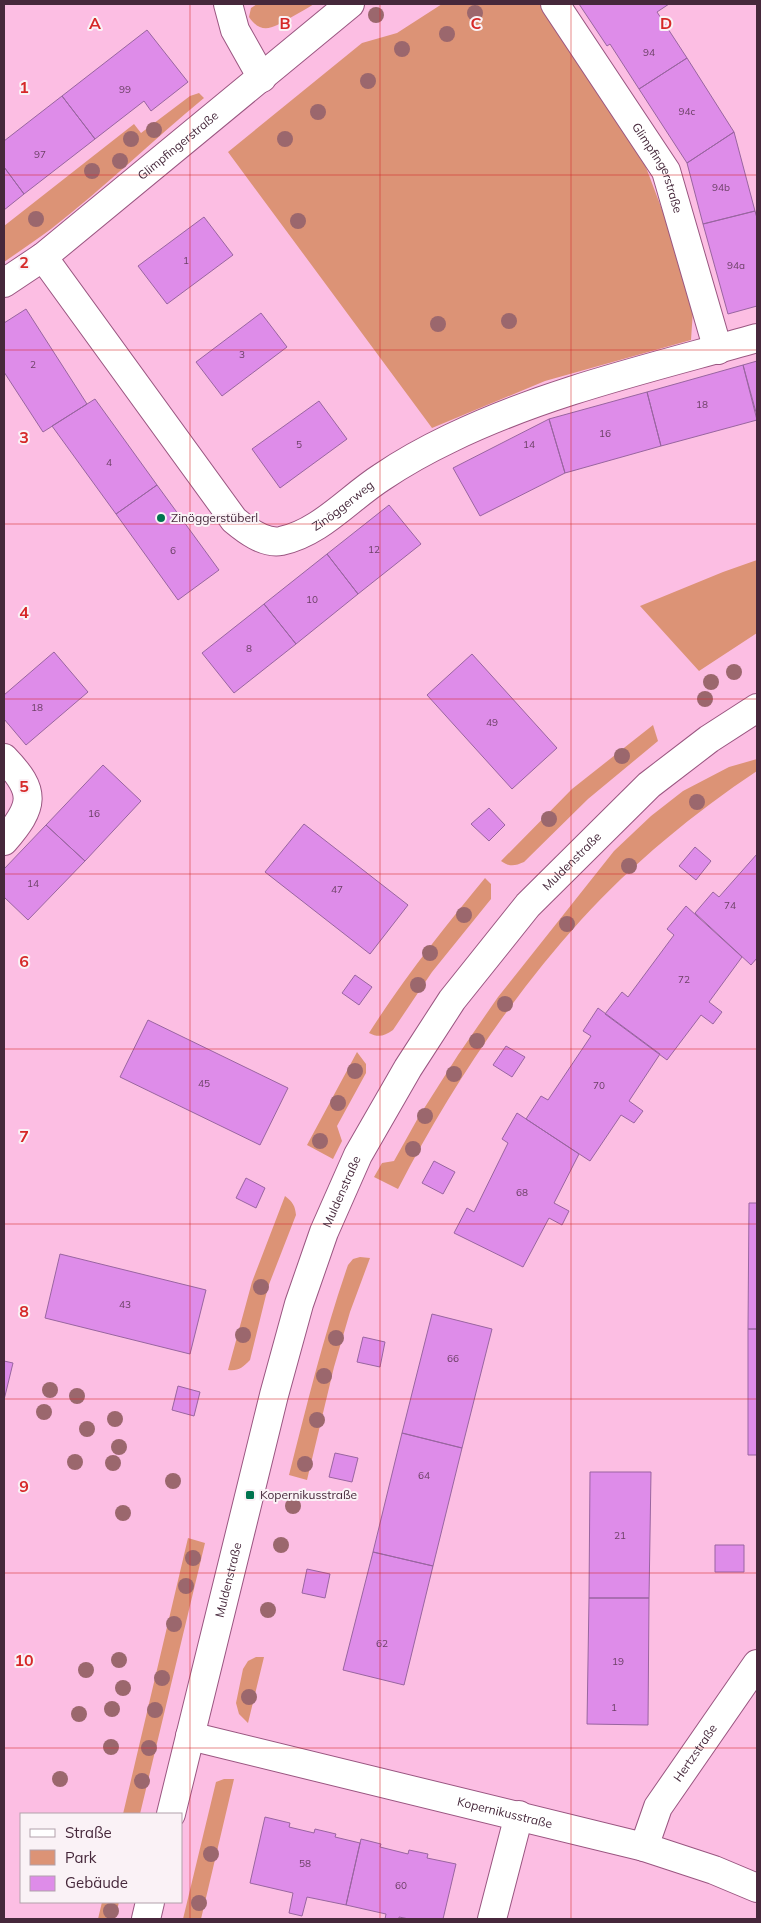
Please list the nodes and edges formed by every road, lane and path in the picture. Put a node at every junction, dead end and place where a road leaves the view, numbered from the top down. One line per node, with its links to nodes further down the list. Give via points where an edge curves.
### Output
1 (228, 4): 4 (street, via 235,30)
2 (350, 4): 4 (street, Glimpfingerstraße)
3 (555, 4): 8 (street, Glimpfingerstraße, via 666,171)
4 (262, 78): 5 (street, Glimpfingerstraße)
5 (43, 257): 6 (street, Glimpfingerstraße); 8 (street, Zinöggerweg, via 234,520 254,536 278,542 305,534 382,477 462,433 558,394)
6 (4, 283)
7 (757, 338): 8 (street, Zinöggerweg)
8 (718, 350)
9 (757, 708): 13 (street, Muldenstraße, via 709,739 649,785 528,905 452,1000 358,1155 324,1232 299,1304)
10 (4, 758): 11 (street, via 29,794 26,812)
11 (4, 841)
12 (757, 1664): 16 (street, Hertzstraße, via 658,1807)
13 (190, 1736): 14 (street, Muldenstraße); 15 (street, Kopernikusstraße)
14 (171, 1813)
15 (519, 1815): 16 (street, Kopernikusstraße); 20 (street)
16 (644, 1847): 17 (street, Kopernikusstraße)
17 (757, 1888)
18 (150, 1903): 19 (street)
19 (146, 1919)
20 (492, 1919)

